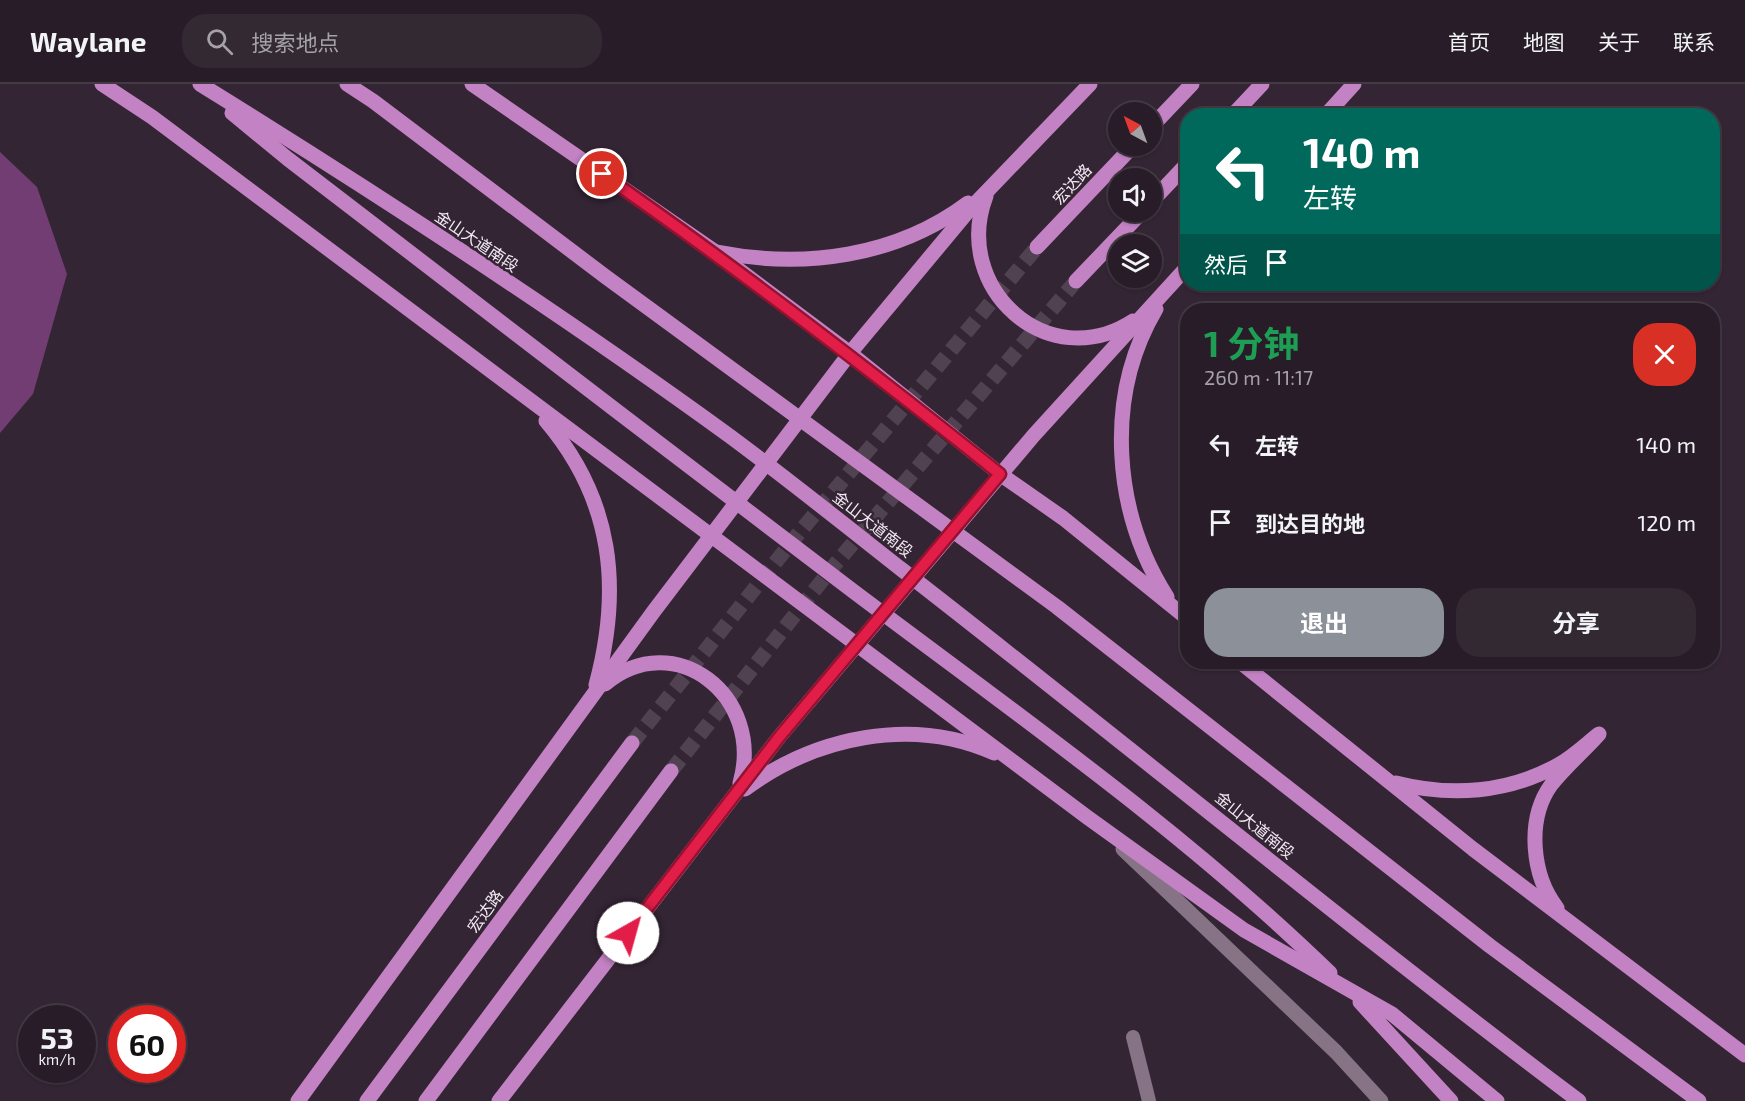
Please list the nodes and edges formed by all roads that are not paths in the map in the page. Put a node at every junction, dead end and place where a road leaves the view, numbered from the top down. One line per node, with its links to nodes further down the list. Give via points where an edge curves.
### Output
1 (102, 84): 25 (main road, via 152,117)
2 (199, 84): 48 (main road, via 297,166 1110,786 1266,911 1365,1006); 50 (main road, 金山大道南段, via 320,158 528,296 732,438 1018,659 1442,998)
3 (346, 84): 51 (main road, via 1057,607 1490,946)
4 (472, 84): 19 (main road)
5 (1090, 84): 13 (main road)
6 (1192, 84): 11 (main road)
7 (1262, 84): 9 (main road)
8 (1354, 84): 10 (main road)
9 (1240, 108)
10 (1332, 108)
11 (1162, 116)
12 (1124, 156): 18 (main road, 宏达路)
13 (1012, 166): 16 (main road); 19 (main road, via 961,208 933,225 873,249 808,260)
14 (1180, 171): 15 (main road)
15 (1162, 190)
16 (988, 191): 23 (main road, via 977,230 980,259 991,287 1018,317 1052,334 1090,337 1109,333); 24 (main road)
17 (1132, 222): 21 (main road)
18 (1037, 248)
19 (714, 251): 24 (main road)
20 (1180, 275): 22 (main road)
21 (1076, 281)
22 (1170, 286): 23 (main road); 28 (main road, via 1149,322 1131,371 1124,402 1121,454 1132,525 1156,581)
23 (1143, 315): 26 (main road)
24 (850, 353): 26 (main road); 27 (main road)
25 (517, 391): 27 (main road); 32 (main road, via 538,411 574,458 603,530 611,604 608,637)
26 (1000, 474): 28 (main road, via 1063,518); 30 (main road)
27 (711, 536): 30 (main road); 32 (main road)
28 (1173, 607): 29 (main road)
29 (1180, 613)
30 (857, 645): 34 (main road); 37 (main road)
31 (1249, 669): 36 (main road)
32 (594, 694): 37 (main road, via 623,672 659,664 695,672 711,681 735,709 746,745 740,782); 42 (main road)
33 (632, 743): 43 (main road, 宏达路)
34 (1016, 763): 37 (main road, via 990,751 934,737 876,736 830,745 795,759 769,772); 38 (main road)
35 (671, 771): 44 (main road)
36 (1390, 782): 39 (main road); 39 (main road, via 1448,792 1506,785 1560,764 1599,734 1551,786 1538,818 1538,871 1549,897)
37 (728, 803): 45 (main road)
38 (1087, 817): 47 (street, via 1336,1052); 49 (main road, via 1244,930 1392,1014)
39 (1566, 920): 41 (main road)
40 (1133, 1037): 46 (lane)
41 (1745, 1055)
42 (298, 1101)
43 (367, 1101)
44 (426, 1101)
45 (499, 1101)
46 (1149, 1101)
47 (1381, 1101)
48 (1451, 1101)
49 (1497, 1101)
50 (1579, 1101)
51 (1699, 1101)

